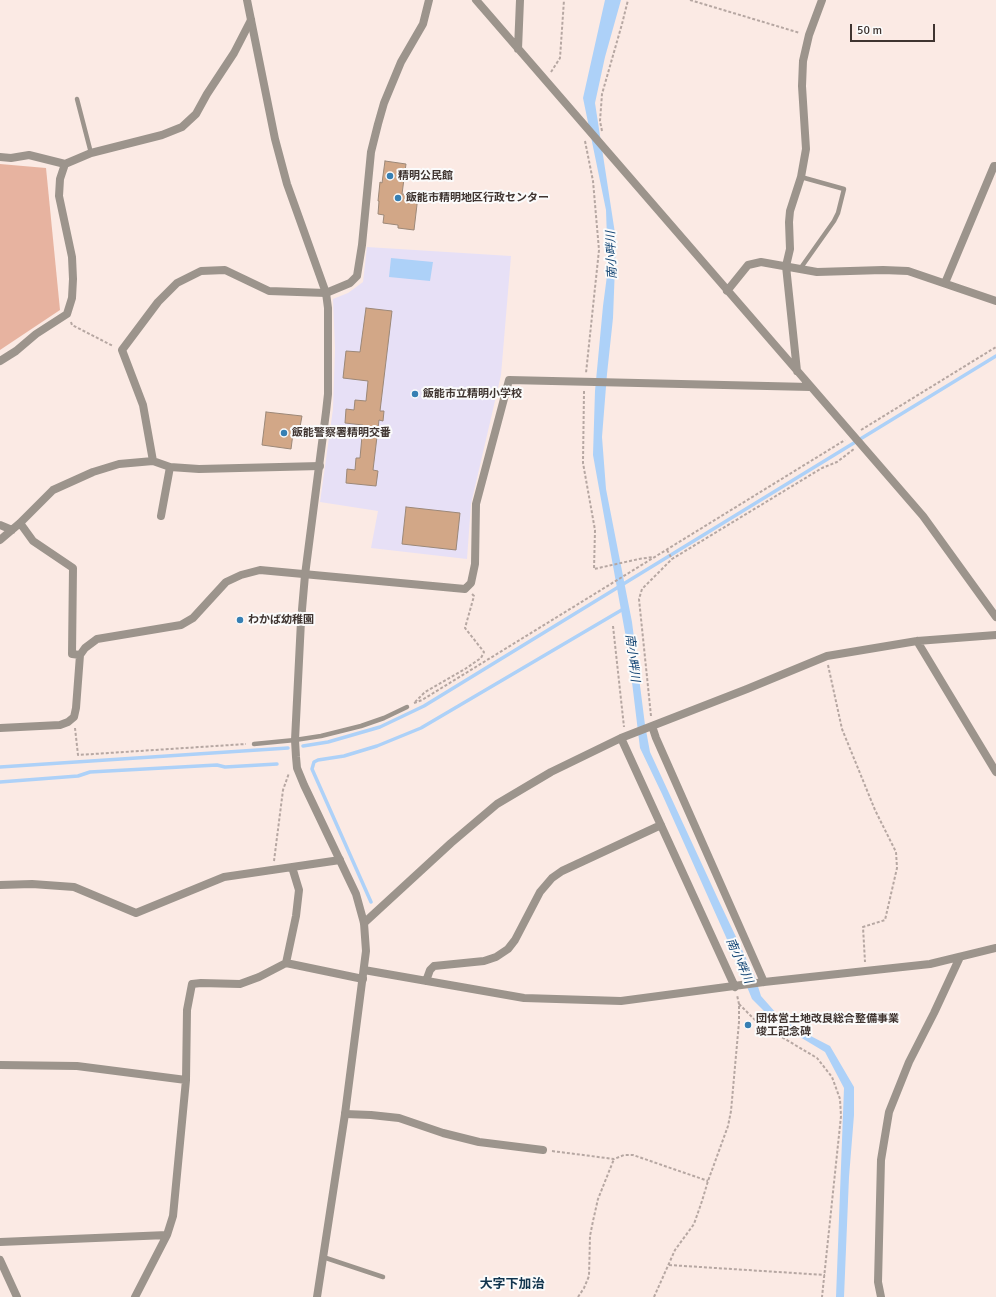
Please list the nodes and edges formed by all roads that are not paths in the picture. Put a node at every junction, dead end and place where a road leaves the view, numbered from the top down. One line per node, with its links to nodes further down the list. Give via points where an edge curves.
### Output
1 (247, 0): 6 (street)
2 (429, 0): 18 (street, via 423,24 401,62 378,124 371,152 357,276 350,283)
3 (520, 0): 7 (street)
4 (822, 0): 13 (street, via 809,35 804,61 802,86 806,149)
5 (479, 2): 7 (street)
6 (251, 20): 9 (street, via 196,114 182,127); 18 (street, via 275,140 287,184)
7 (518, 49): 17 (street)
8 (77, 99): 9 (lane)
9 (91, 153): 11 (street)
10 (0, 157): 11 (street, via 29,155)
11 (65, 164): 20 (street, via 60,179 59,196 72,257 73,279 72,298 67,314)
12 (996, 164): 16 (street)
13 (801, 176): 14 (street, via 790,211 790,249); 15 (lane, via 844,189 834,221)
14 (786, 266): 15 (street); 17 (street, via 761,262 748,265); 21 (street)
15 (800, 269): 16 (street, via 817,272 908,271)
16 (945, 282): 19 (street)
17 (727, 291): 21 (street)
18 (326, 293): 23 (street, via 269,291 225,270 201,271 177,283 158,302 122,350 142,406); 24 (street, via 328,394)
19 (996, 301)
20 (0, 360)
21 (798, 371): 22 (street)
22 (810, 387): 31 (street, via 509,380 476,504 475,564 471,583 465,589); 32 (street, via 923,516)
23 (153, 460): 25 (street); 27 (street, via 119,464 93,472 53,490)
24 (320, 466): 25 (street); 31 (street)
25 (170, 467): 26 (street)
26 (161, 516)
27 (20, 523): 29 (street); 35 (street, via 33,542 72,568 72,654)
28 (0, 525): 29 (street)
29 (12, 530): 30 (street)
30 (0, 540)
31 (305, 575): 35 (street, via 260,570 241,575 226,582 194,618 181,625 97,639 85,648); 40 (street)
32 (996, 617)
33 (996, 635): 34 (street)
34 (917, 641): 37 (street, via 827,656); 42 (street)
35 (80, 656): 38 (street, via 74,717 60,725)
36 (407, 707): 40 (lane, via 361,726)
37 (651, 726): 39 (street); 53 (street)
38 (0, 728)
39 (625, 736): 43 (street); 47 (street, via 551,772 497,804)
40 (295, 740): 41 (lane); 44 (street, via 297,768)
41 (254, 744)
42 (996, 772)
43 (661, 825): 52 (street, via 552,878 540,892 515,940 508,949 496,957 484,961 434,966); 54 (street)
44 (340, 860): 45 (street); 47 (street, via 356,894)
45 (292, 867): 46 (street, via 224,877 136,913 74,887); 50 (street, via 298,890 296,916)
46 (0, 885)
47 (364, 923): 51 (street)
48 (996, 948): 49 (street)
49 (960, 957): 53 (street, via 930,964); 67 (street, via 909,1062 889,1112 881,1160 878,1282)
50 (286, 963): 51 (street); 56 (street, via 240,984 192,984 187,1010)
51 (364, 975): 52 (street); 57 (street)
52 (426, 981): 54 (street, via 524,998 621,1001)
53 (762, 983): 54 (street)
54 (738, 986)
55 (0, 1065): 56 (street, via 77,1066)
56 (186, 1080): 59 (street, via 173,1216)
57 (345, 1114): 58 (street, via 399,1118 479,1142); 61 (street)
58 (543, 1150)
59 (167, 1235): 60 (street); 65 (street)
60 (0, 1242)
61 (323, 1257): 63 (lane); 66 (street)
62 (0, 1260): 64 (street)
63 (383, 1277)
64 (17, 1297)
65 (135, 1297)
66 (317, 1297)
67 (881, 1297)

